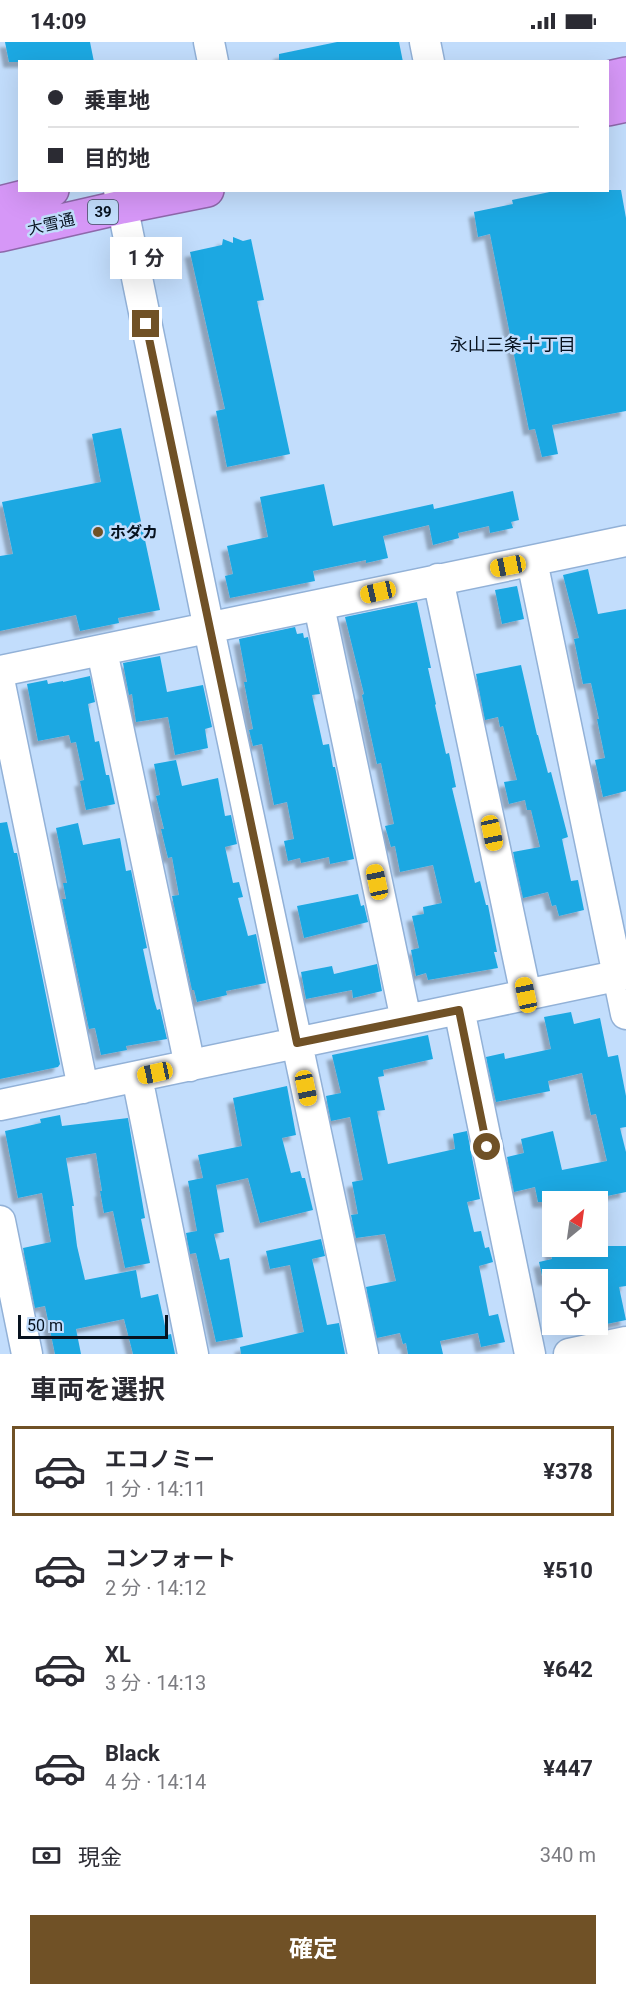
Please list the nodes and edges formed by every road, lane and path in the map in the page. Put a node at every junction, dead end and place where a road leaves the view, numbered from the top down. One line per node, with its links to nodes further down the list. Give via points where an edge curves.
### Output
1 (209, 42): 3 (street)
2 (424, 42): 4 (street)
3 (213, 60)
4 (428, 60)
5 (626, 74): 6 (highway)
6 (609, 78)
7 (626, 105): 8 (highway)
8 (609, 109)
9 (44, 192): 12 (highway, 大雪通)
10 (188, 192): 11 (highway, 大雪通 / 39)
11 (121, 199): 13 (highway, 大雪通 / 39); 18 (street)
12 (0, 203)
13 (0, 236)
14 (626, 541): 15 (street)
15 (532, 561): 16 (street); 22 (street)
16 (438, 579): 17 (street); 23 (street)
17 (319, 606): 18 (street); 26 (street)
18 (209, 629): 19 (street); 27 (street)
19 (102, 651): 20 (street); 28 (street)
20 (0, 671)
21 (0, 684): 30 (street)
22 (622, 975): 23 (street); 25 (street)
23 (526, 995): 24 (street)
24 (459, 1010): 26 (street); 37 (street)
25 (626, 1014)
26 (406, 1020): 27 (street)
27 (297, 1043): 28 (street); 36 (street)
28 (190, 1066): 29 (street)
29 (137, 1077): 30 (street); 35 (street)
30 (83, 1088): 31 (street)
31 (0, 1105)
32 (0, 1221): 34 (street)
33 (626, 1342): 38 (street)
34 (27, 1354)
35 (193, 1354)
36 (363, 1354)
37 (530, 1354)
38 (569, 1354)

